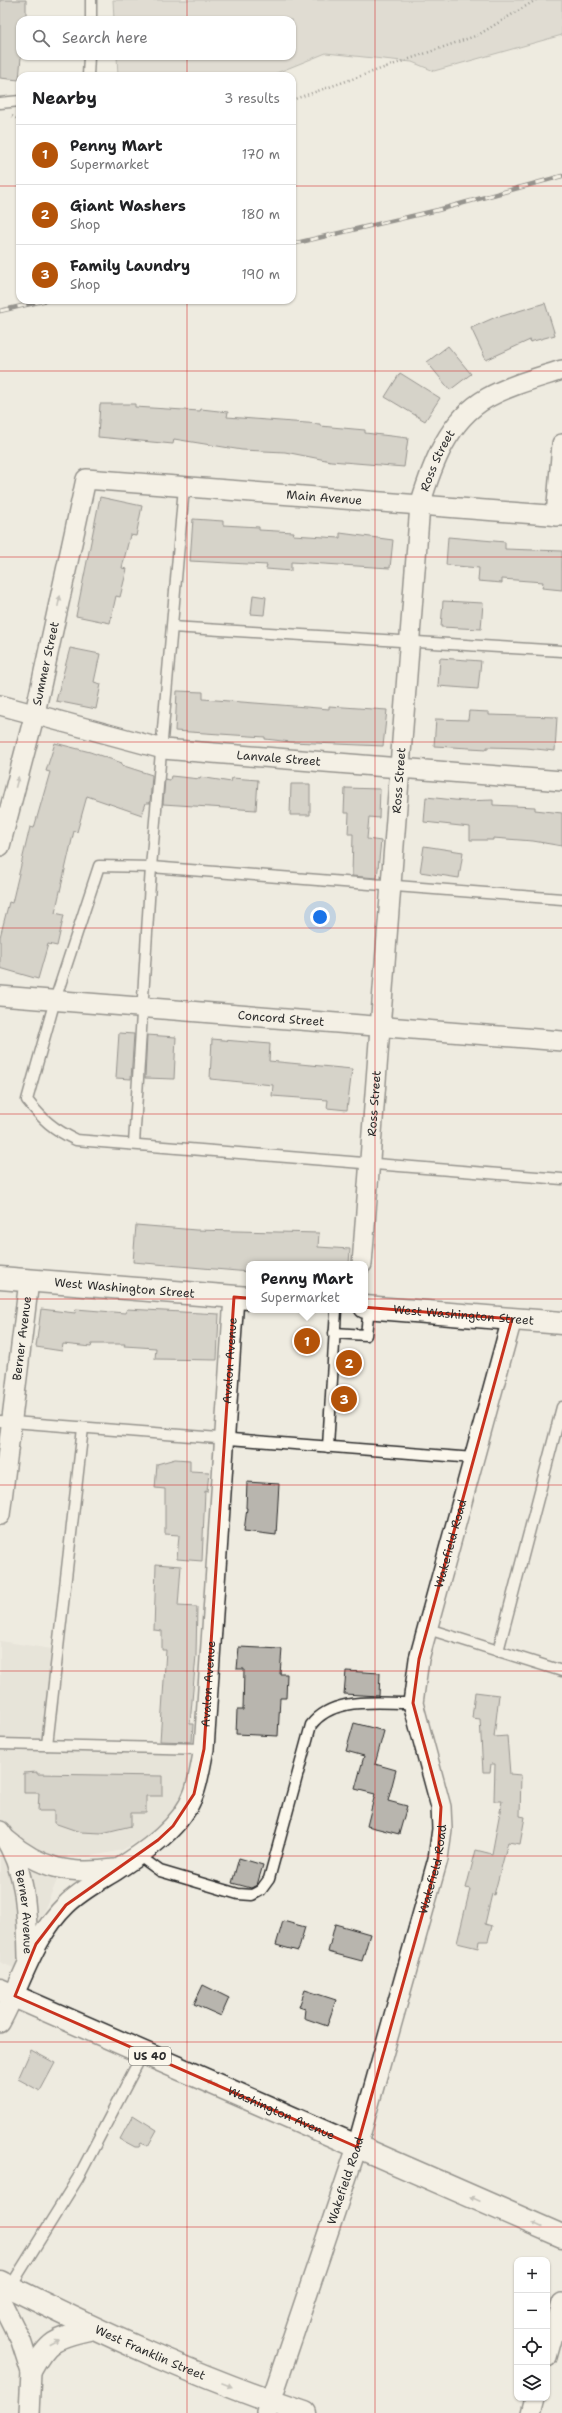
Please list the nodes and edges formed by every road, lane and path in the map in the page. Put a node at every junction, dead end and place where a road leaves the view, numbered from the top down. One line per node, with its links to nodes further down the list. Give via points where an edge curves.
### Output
1 (92, 0): 3 (lane)
2 (536, 0): 6 (path, via 478,35)
3 (91, 16)
4 (89, 60): 5 (lane)
5 (88, 72)
6 (296, 99)
7 (16, 101): 8 (lane)
8 (0, 103)
9 (562, 370): 13 (street, Ross Street, via 505,389 486,399 470,412 439,449)
10 (562, 444): 14 (street)
11 (86, 479): 12 (street, Main Avenue); 19 (street, Summer Street, one-way to 11)
12 (184, 487): 13 (street, Main Avenue); 15 (lane)
13 (420, 505): 14 (street, Main Avenue); 16 (street, Ross Street)
14 (559, 516)
15 (172, 627): 16 (lane); 20 (lane)
16 (410, 640): 17 (lane); 21 (street, Ross Street)
17 (562, 651)
18 (0, 705): 19 (street, Lanvale Street)
19 (35, 713): 20 (street, Lanvale Street); 23 (street, Summer Street, one-way to 19)
20 (163, 749): 21 (street, Lanvale Street); 24 (lane)
21 (401, 768): 22 (street, Lanvale Street); 25 (street, Ross Street)
22 (562, 781)
23 (0, 846)
24 (152, 867): 25 (lane); 28 (lane, via 99,866); 29 (lane)
25 (392, 886): 26 (lane); 30 (street, Ross Street)
26 (562, 899)
27 (0, 996): 28 (street, Concord Street)
28 (55, 1000): 29 (street, Concord Street); 32 (lane, via 27,1100 42,1120 76,1140)
29 (142, 1007): 30 (street, Concord Street); 32 (lane)
30 (380, 1026): 31 (street, Concord Street); 33 (street, Ross Street)
31 (562, 1041)
32 (134, 1144): 33 (lane)
33 (370, 1163): 34 (lane); 35 (street, Ross Street)
34 (562, 1178)
35 (362, 1261)
36 (0, 1278): 37 (main road, West Washington Street)
37 (29, 1281): 38 (main road, West Washington Street); 46 (street, Berner Avenue)
38 (242, 1297): 48 (street, Avalon Avenue)
39 (368, 1307): 42 (main road, West Washington Street)
40 (336, 1313): 44 (lane)
41 (367, 1313): 44 (lane, via 366,1335)
42 (512, 1319): 43 (main road, West Washington Street); 50 (street, Wakefield Road)
43 (562, 1323)
44 (334, 1333): 49 (lane)
45 (562, 1407): 53 (lane)
46 (6, 1421): 47 (lane); 51 (street, Berner Avenue)
47 (83, 1428): 48 (lane); 57 (lane)
48 (226, 1439): 49 (lane); 58 (street, Avalon Avenue)
49 (328, 1447): 50 (lane)
50 (474, 1458): 52 (street, Wakefield Road)
51 (0, 1515)
52 (425, 1628): 53 (lane); 55 (street, Wakefield Road)
53 (498, 1651): 54 (lane)
54 (562, 1671)
55 (413, 1703): 60 (lane, via 341,1704 319,1714 311,1725 269,1879 261,1890 252,1895 238,1894 160,1871); 68 (street, Wakefield Road, via 442,1807 442,1829 438,1859)
56 (0, 1744): 57 (lane)
57 (47, 1745): 58 (lane)
58 (204, 1749): 60 (street, Avalon Avenue, via 194,1794 173,1826)
59 (3, 1836): 61 (street, Berner Avenue, via 24,1855); 63 (street, Berner Avenue)
60 (138, 1855): 62 (street, Avalon Avenue)
61 (59, 1868): 62 (street, Berner Avenue, via 79,1872); 63 (street)
62 (119, 1868): 64 (street, Avalon Avenue, via 66,1905 36,1944)
63 (21, 1880): 64 (street, Berner Avenue, via 26,1894)
64 (29, 1963): 65 (street, Avalon Avenue)
65 (7, 1993): 66 (street, Avalon Avenue); 67 (main road, Washington Avenue / US 40, one-way to 65)
66 (0, 2023)
67 (143, 2053): 68 (main road, Washington Avenue / US 40, one-way to 67); 70 (lane, via 78,2178)
68 (357, 2147): 69 (main road, Washington Avenue / US 40, one-way to 68); 76 (street, Wakefield Road)
69 (562, 2236)
70 (2, 2295): 72 (main road, West Franklin Street); 74 (street)
71 (562, 2303): 73 (street)
72 (95, 2330): 74 (street, one-way to 72, via 50,2343 67,2336); 76 (main road, West Franklin Street, one-way to 76)
73 (550, 2345)
74 (31, 2372): 77 (street)
75 (534, 2401): 79 (street)
76 (269, 2407): 78 (main road, West Franklin Street)
77 (29, 2413)
78 (305, 2413)
79 (531, 2413)

